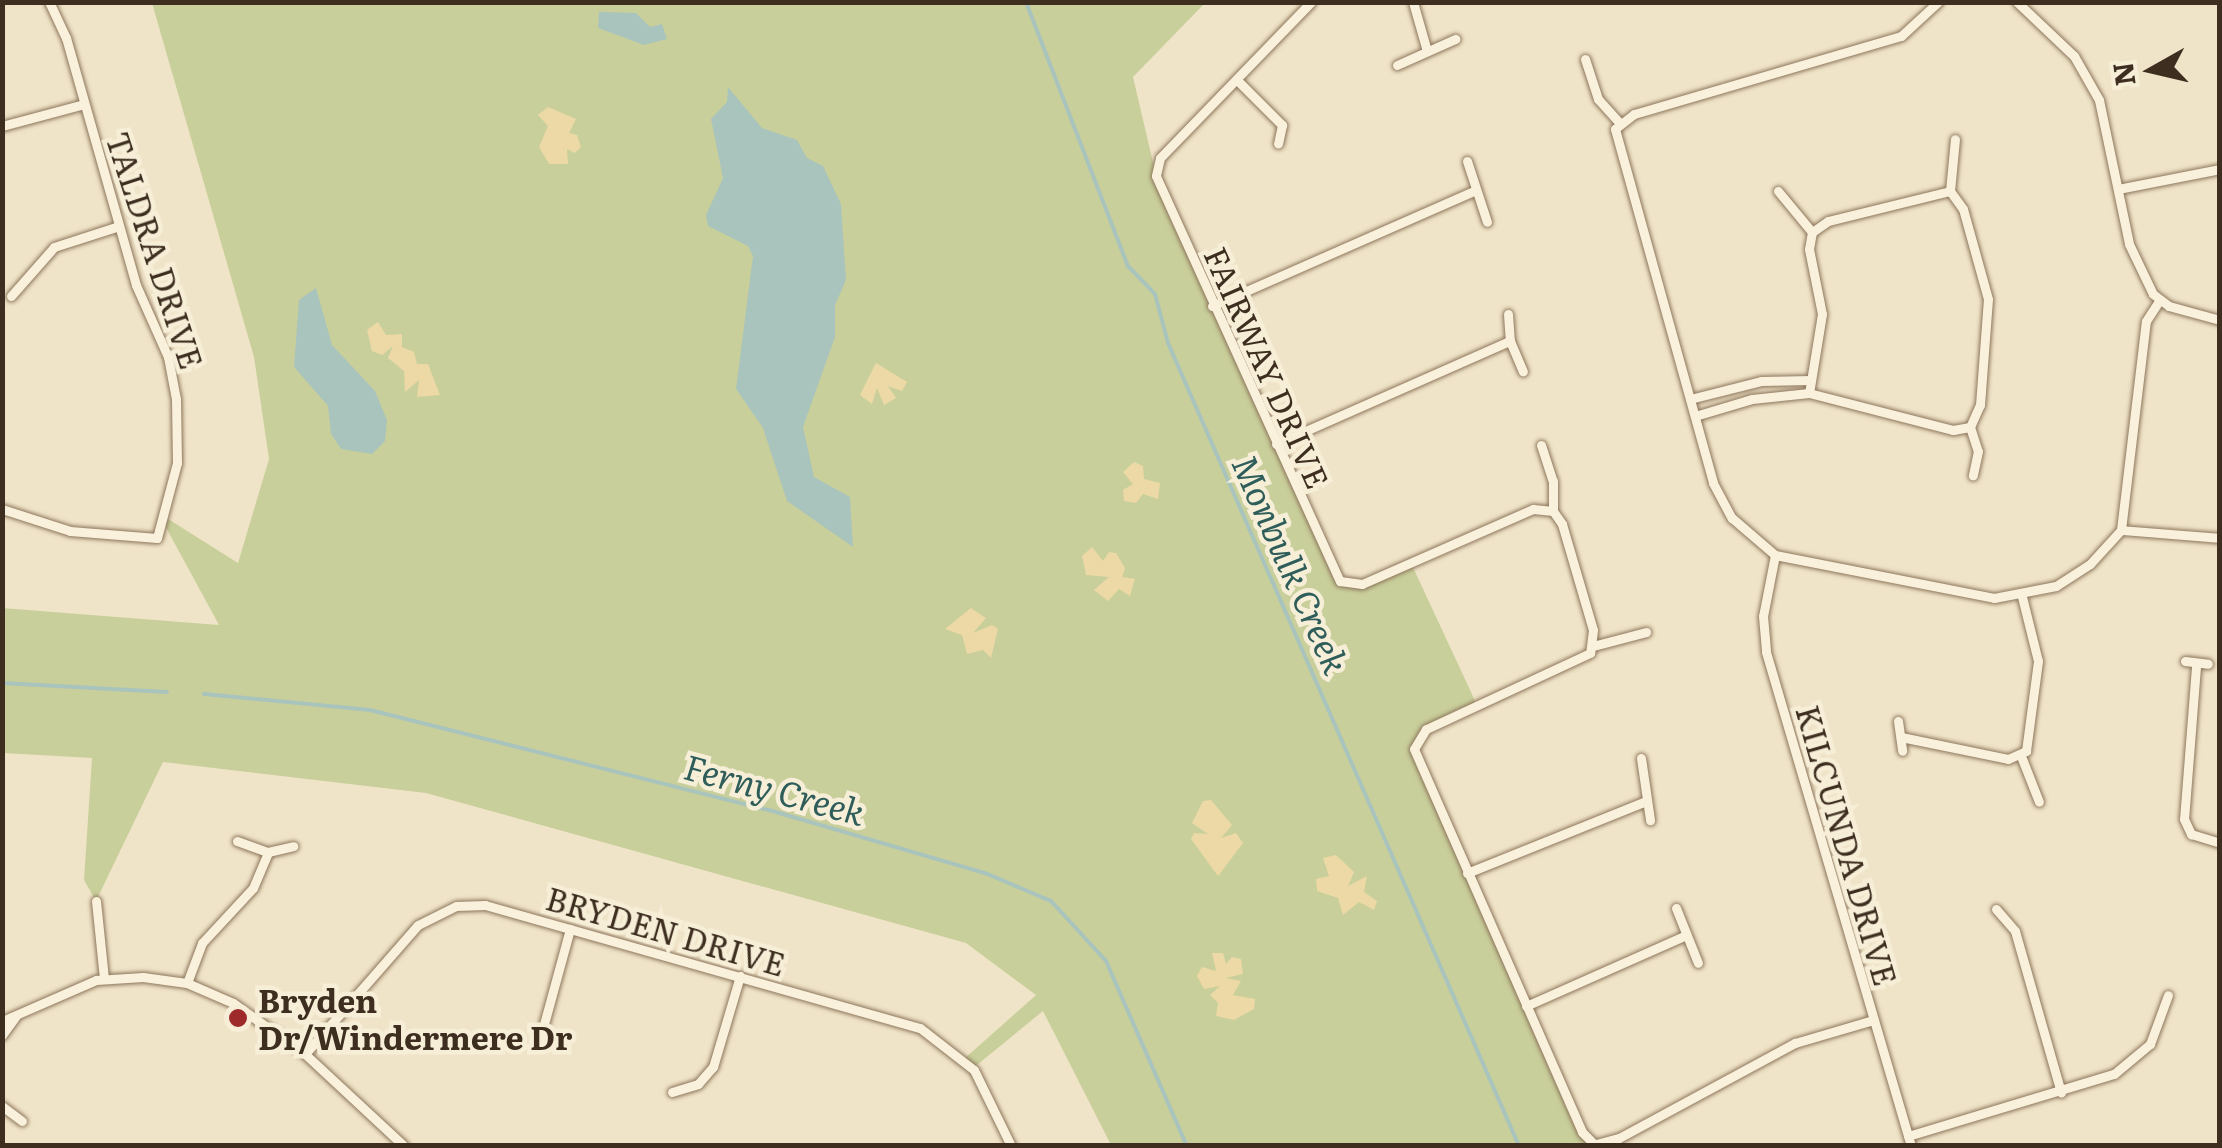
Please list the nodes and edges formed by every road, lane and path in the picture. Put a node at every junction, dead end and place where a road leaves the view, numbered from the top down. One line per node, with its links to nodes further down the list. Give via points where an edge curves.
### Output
1 (49, 2): 11 (street, TALDRA DRIVE)
2 (1311, 2): 10 (street, FAIRWAY DRIVE)
3 (1413, 2): 7 (street)
4 (1938, 2): 13 (street, via 1901,36)
5 (2017, 2): 20 (street, via 2062,42 2092,85)
6 (1455, 39): 7 (street)
7 (1428, 51): 9 (street)
8 (1585, 59): 13 (street, via 1598,99)
9 (1397, 65)
10 (1237, 80): 14 (street); 29 (street, FAIRWAY DRIVE, via 1155,171)
11 (84, 104): 15 (street); 25 (street, TALDRA DRIVE)
12 (1294, 122): 14 (street)
13 (1619, 122): 36 (street, via 1614,142)
14 (1282, 125): 17 (street)
15 (2, 126)
16 (1955, 139): 23 (street)
17 (1278, 144)
18 (1467, 161): 21 (street)
19 (2220, 169): 20 (street)
20 (2118, 189): 28 (street, via 2132,256)
21 (1476, 190): 24 (street); 29 (street)
22 (1778, 191): 26 (street)
23 (1950, 191): 26 (street, via 1828,221); 38 (street, via 1964,209 1988,299 1980,405)
24 (1487, 222)
25 (120, 226): 27 (street, via 54,247); 42 (street, TALDRA DRIVE, via 176,398 177,463 157,538 70,531)
26 (1812, 232): 34 (street, via 1808,243 1822,314)
27 (11, 296)
28 (2159, 301): 31 (street); 44 (street, via 2146,321)
29 (1212, 306): 39 (street, FAIRWAY DRIVE)
30 (1508, 314): 32 (street)
31 (2220, 320)
32 (1510, 341): 33 (street); 39 (street)
33 (1524, 371)
34 (1811, 380): 35 (street); 36 (street, via 1760,381)
35 (1810, 394): 37 (street, via 1752,398); 38 (street, via 1953,430)
36 (1690, 399): 37 (street)
37 (1694, 416): 46 (street, via 1726,509)
38 (1970, 428): 41 (street, via 1978,451)
39 (1276, 444): 43 (street, FAIRWAY DRIVE, via 1332,570 1346,586 1533,509)
40 (1541, 444): 43 (street, via 1553,482)
41 (1973, 474)
42 (2, 510)
43 (1553, 511): 49 (street)
44 (2121, 530): 45 (street); 47 (street, via 2071,578)
45 (2220, 538)
46 (1775, 555): 47 (street, via 1979,596); 78 (street, KILCUNDA DRIVE, via 1763,638)
47 (2022, 597): 56 (street, via 2038,661 2032,734)
48 (1646, 632): 49 (street, via 1616,646)
49 (1594, 646): 65 (street, via 1584,658 1432,726 1416,740 1418,765)
50 (2185, 661): 52 (street)
51 (2208, 664): 52 (street)
52 (2196, 667): 62 (street, via 2184,819 2191,834)
53 (1898, 721): 54 (street)
54 (1901, 737): 55 (street); 56 (street)
55 (1902, 750)
56 (2021, 756): 59 (street)
57 (1641, 758): 58 (street)
58 (1644, 802): 60 (street); 65 (street)
59 (2039, 802)
60 (1650, 820)
61 (238, 842): 64 (street)
62 (2220, 843)
63 (293, 846): 64 (street)
64 (268, 852): 74 (street, via 253,888 198,950)
65 (1467, 873): 76 (street)
66 (96, 900): 73 (street)
67 (1676, 908): 70 (street)
68 (1996, 909): 84 (street, via 2014,930)
69 (570, 929): 72 (street, BRYDEN DRIVE); 80 (street); 82 (street, BRYDEN DRIVE, via 484,906 436,913 410,933)
70 (1686, 936): 71 (street); 76 (street)
71 (1698, 964)
72 (740, 976): 83 (street, via 713,1067 698,1084); 90 (street, BRYDEN DRIVE, via 911,1024 940,1039 980,1079)
73 (104, 978): 74 (street); 77 (street)
74 (187, 984): 82 (street, via 234,1003)
75 (2168, 995): 84 (street, via 2153,1039 2131,1062)
76 (1526, 1006): 88 (street, via 1582,1132)
77 (18, 1013): 79 (street); 81 (street)
78 (1873, 1020): 87 (street, KILCUNDA DRIVE); 88 (street, via 1795,1043)
79 (2, 1021)
80 (541, 1035)
81 (2, 1036)
82 (305, 1054): 89 (street)
83 (672, 1092)
84 (2062, 1093): 87 (street)
85 (2, 1106): 86 (street)
86 (22, 1121)
87 (1910, 1141)
88 (1596, 1145)
89 (404, 1146)
90 (1011, 1146)

